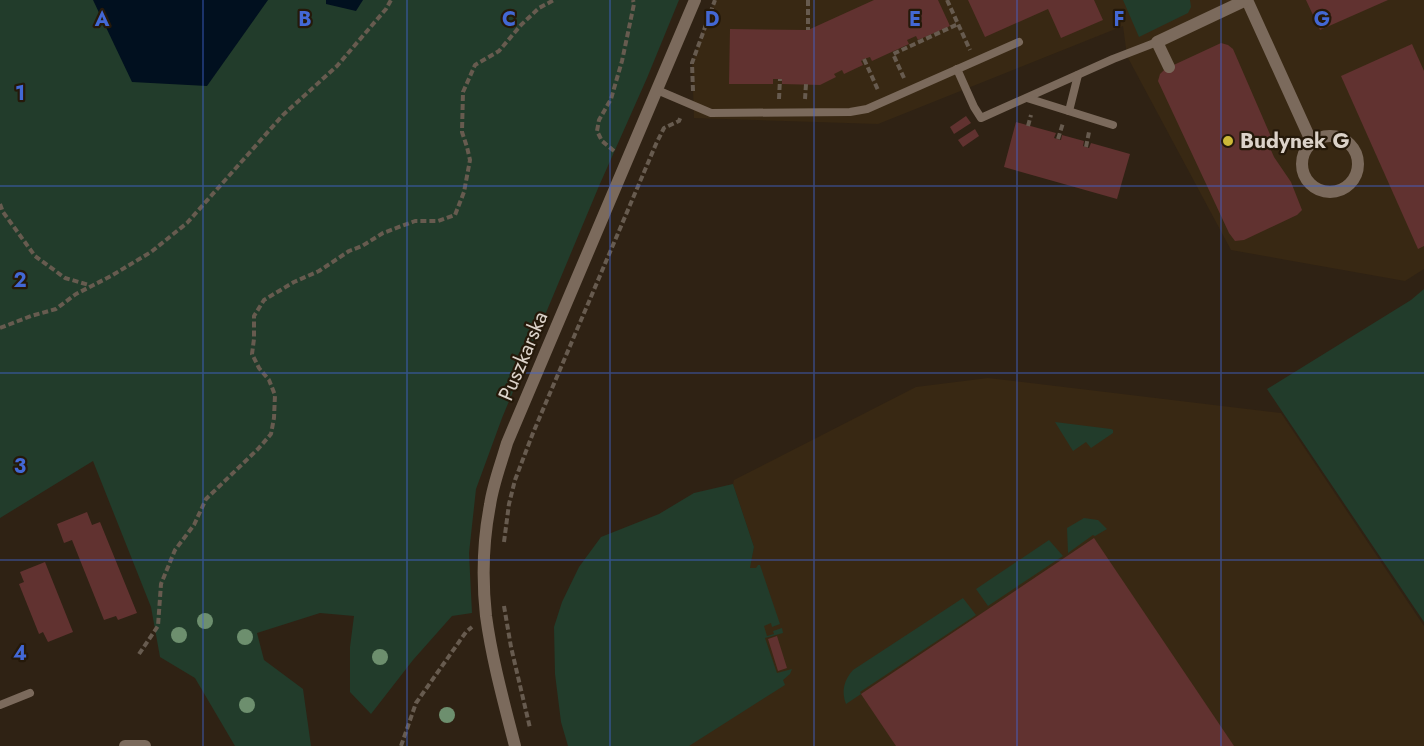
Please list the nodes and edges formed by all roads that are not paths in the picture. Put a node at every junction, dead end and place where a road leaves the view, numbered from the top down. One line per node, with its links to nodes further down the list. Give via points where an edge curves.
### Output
1 (695, 0): 8 (street, Puszkarska)
2 (1246, 0): 4 (street); 12 (street)
3 (1019, 42): 6 (lane)
4 (1157, 42): 5 (street); 7 (lane)
5 (1169, 67)
6 (957, 69): 8 (lane, via 867,109 850,112 711,114); 9 (lane, via 981,118)
7 (1078, 75): 9 (lane); 10 (lane)
8 (657, 90): 17 (street, Puszkarska, via 507,443 495,481 484,562 486,616)
9 (1027, 98): 10 (lane)
10 (1069, 111): 11 (lane)
11 (1113, 125)
12 (1312, 143): 12 (street, via 1302,159 1305,177 1319,190 1345,188 1357,173 1352,147 1328,136)
13 (30, 693): 14 (lane)
14 (0, 705)
15 (125, 746): 16 (street)
16 (145, 746)
17 (515, 746)

